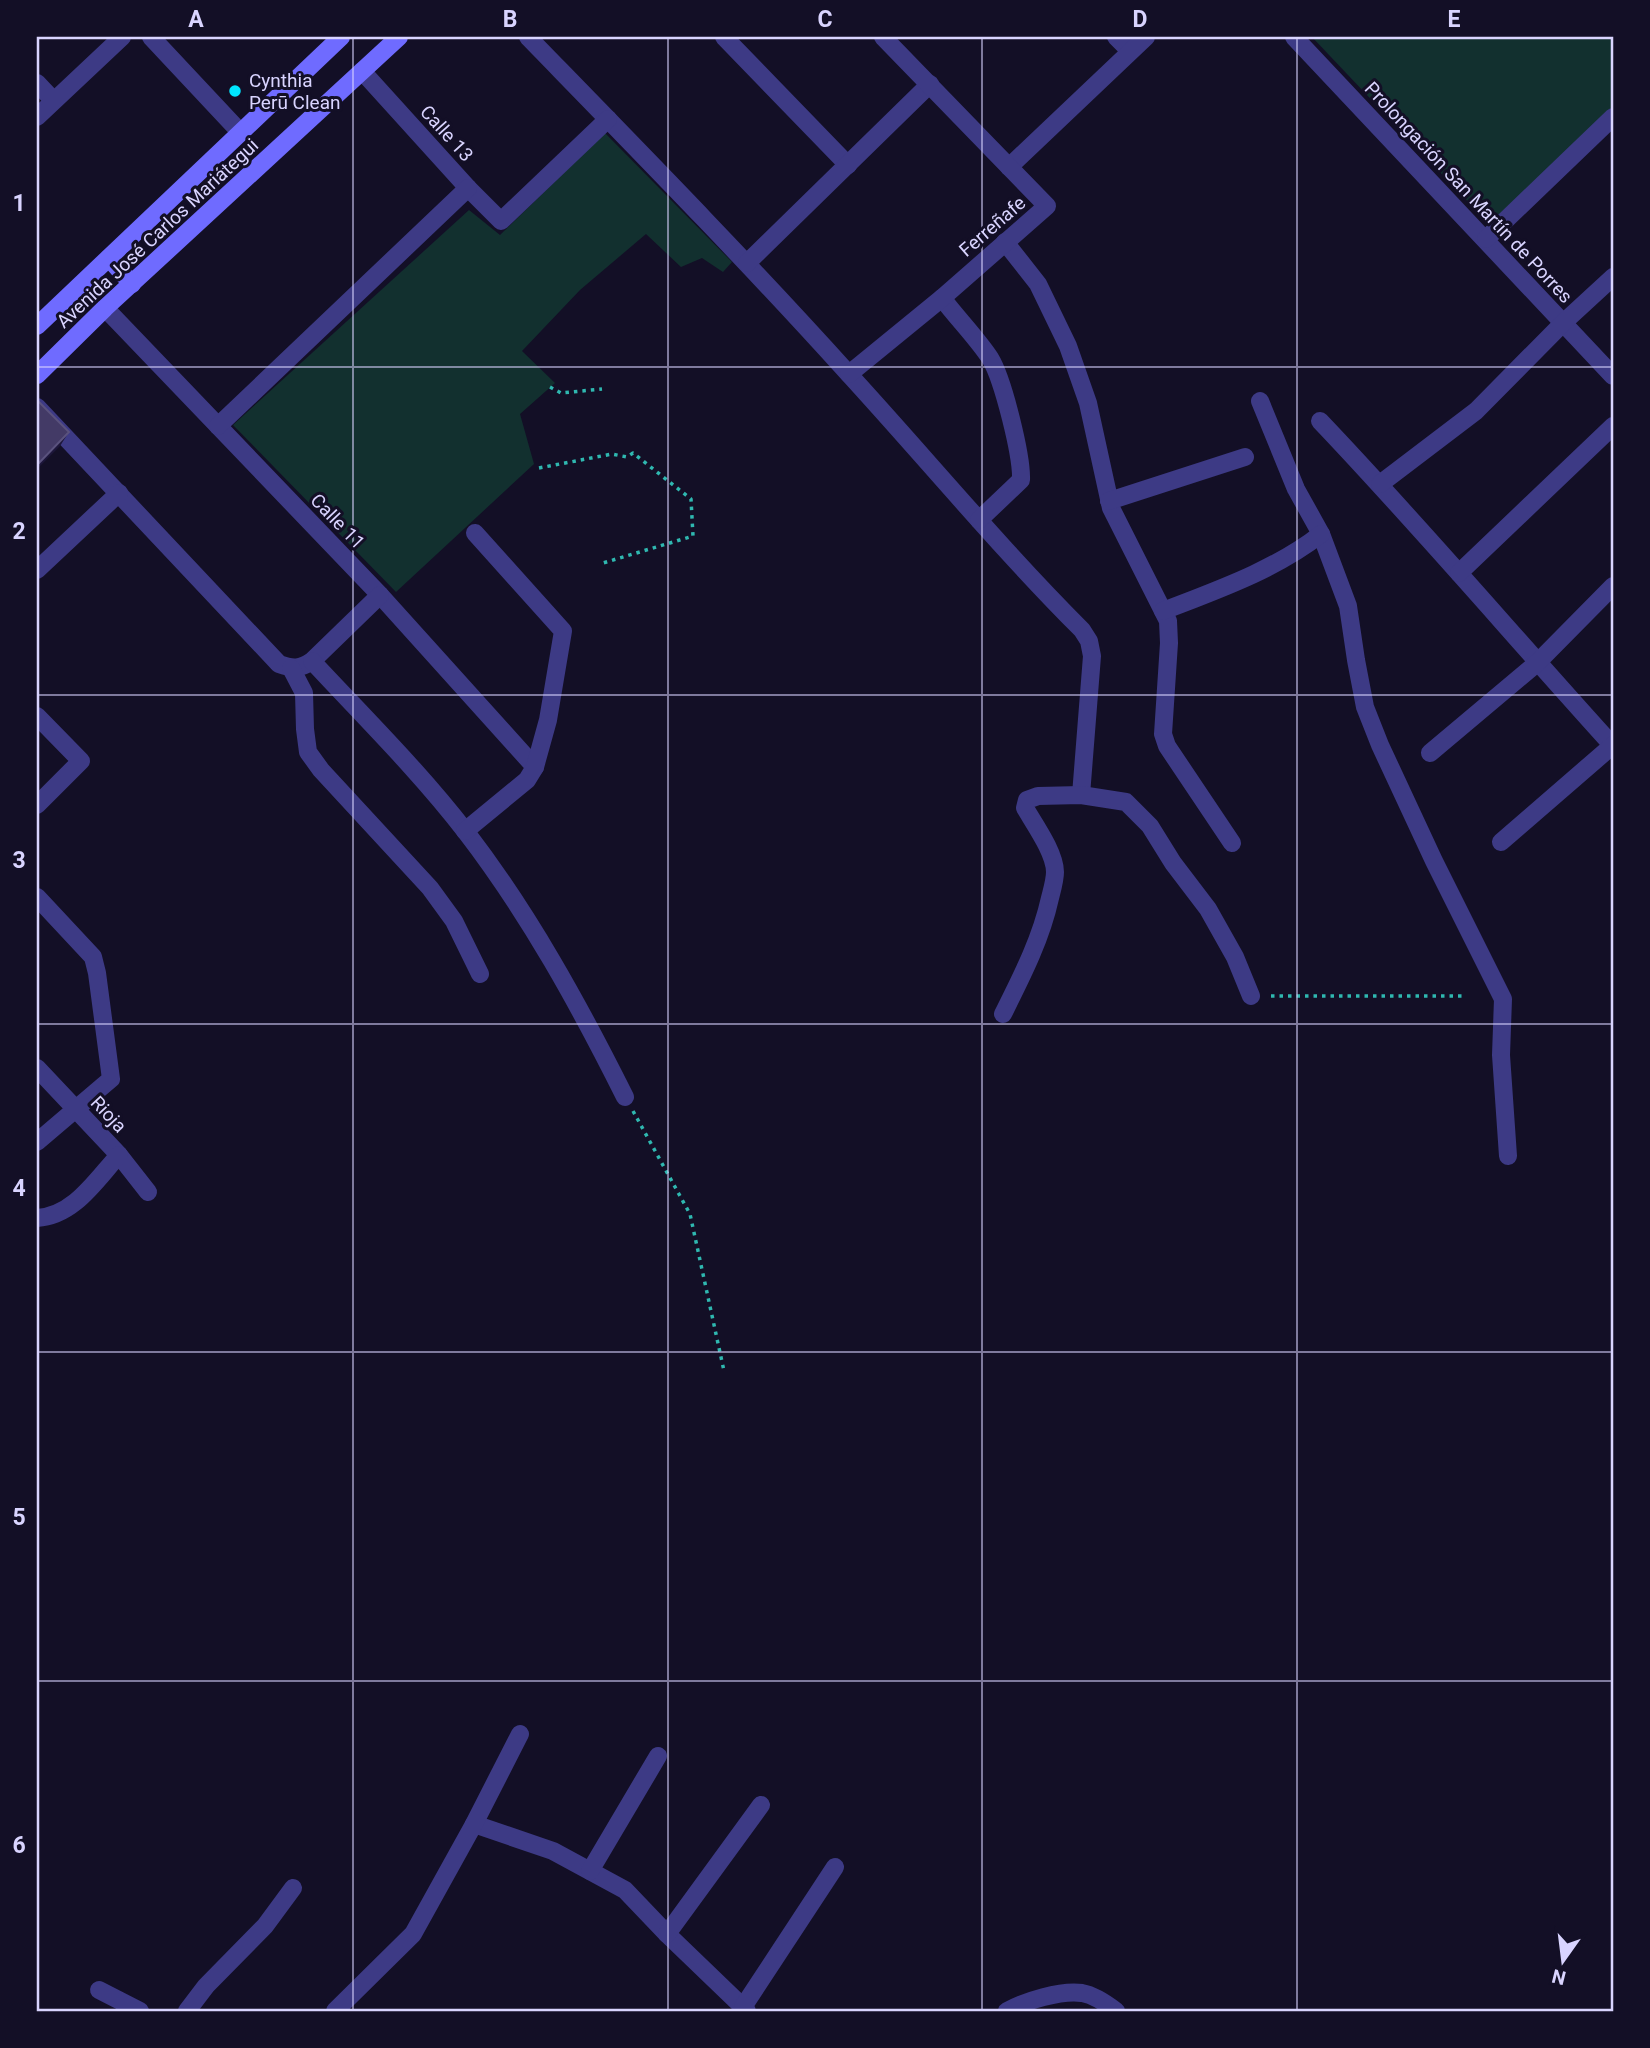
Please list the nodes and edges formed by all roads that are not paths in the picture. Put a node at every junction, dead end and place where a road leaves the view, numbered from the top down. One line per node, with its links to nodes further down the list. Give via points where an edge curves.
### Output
1 (122, 37): 15 (street)
2 (151, 37): 19 (street)
3 (341, 37): 19 (main road, Avenida José Carlos Mariátegui)
4 (399, 37): 12 (main road, Avenida José Carlos Mariátegui)
5 (528, 37): 18 (street)
6 (724, 37): 20 (street)
7 (883, 37): 14 (street, Ferreñafe)
8 (1116, 37): 11 (street)
9 (1146, 37): 11 (street)
10 (1294, 37): 23 (street, Prolongación San Martín de Porres)
11 (1130, 51): 21 (street)
12 (362, 71): 22 (street, Calle 13); 28 (main road, Avenida José Carlos Mariátegui)
13 (37, 83): 15 (street)
14 (930, 84): 20 (street); 21 (street, Ferreñafe)
15 (54, 100): 16 (street)
16 (37, 117)
17 (1613, 117): 23 (street)
18 (608, 119): 22 (street, Calle 13, via 501,221); 26 (street)
19 (240, 132): 25 (main road, Avenida José Carlos Mariátegui)
20 (848, 165): 26 (street)
21 (1009, 167): 24 (street, Ferreñafe, via 1047,205)
22 (468, 188): 39 (street)
23 (1486, 239): 31 (street, Prolongación San Martín de Porres)
24 (1005, 242): 29 (street, Ferreñafe); 44 (street, via 1038,284 1068,346 1088,403)
25 (109, 258): 28 (main road); 32 (main road, Avenida José Carlos Mariátegui)
26 (747, 263): 34 (street)
27 (1613, 276): 31 (street)
28 (132, 284): 30 (main road, Avenida José Carlos Mariátegui)
29 (942, 298): 34 (street, Ferreñafe); 45 (street, via 991,360 1016,442 1021,480)
30 (105, 308): 33 (main road, Avenida José Carlos Mariátegui); 39 (street, Calle 11)
31 (1563, 323): 35 (street, Prolongación San Martín de Porres); 42 (street, via 1476,411)
32 (37, 326)
33 (37, 374)
34 (849, 374): 45 (street)
35 (1613, 376)
36 (1260, 401): 47 (street, via 1296,488)
37 (37, 407): 43 (street)
38 (1321, 421): 42 (street)
39 (218, 426): 51 (street, Calle 11)
40 (1613, 426): 49 (street)
41 (1245, 457): 44 (street)
42 (1380, 484): 49 (street)
43 (119, 493): 48 (street); 55 (street, via 279,664)
44 (1109, 501): 52 (street)
45 (979, 520): 60 (street, via 1089,641 1092,656)
46 (475, 533): 59 (street, via 563,631 548,720)
47 (1321, 534): 52 (street, via 1297,553); 74 (street, via 1348,606 1365,708 1503,999 1501,1055)
48 (37, 570)
49 (1459, 573): 54 (street)
50 (1613, 586): 54 (street)
51 (380, 595): 53 (street); 59 (street, Calle 11)
52 (1163, 611): 64 (street, via 1169,642 1163,734)
53 (312, 661): 55 (street); 62 (street)
54 (1537, 663): 57 (street); 58 (street)
55 (290, 668): 66 (street, via 304,693 308,752 430,888 454,921)
56 (37, 716): 61 (street, via 81,761)
57 (1613, 746): 63 (street)
58 (1430, 753)
59 (534, 767): 62 (street, via 527,780)
60 (1081, 795): 67 (street, via 1126,802 1150,826 1208,909); 68 (street, via 1027,800 1025,808 1055,870 1038,942)
61 (37, 806)
62 (465, 831): 70 (street, via 525,915)
63 (1501, 842)
64 (1232, 843)
65 (40, 907): 71 (street, via 93,957 97,973 111,1079)
66 (480, 974)
67 (1251, 996)
68 (1003, 1014)
69 (37, 1068): 71 (street, Rioja)
70 (625, 1097)
71 (75, 1108): 72 (street); 73 (street, Rioja)
72 (37, 1142)
73 (119, 1155): 75 (street, Rioja); 76 (street, via 71,1206 57,1215)
74 (1508, 1156)
75 (148, 1192)
76 (37, 1218)
77 (520, 1734): 80 (street)
78 (658, 1756): 82 (street)
79 (761, 1805): 84 (street)
80 (474, 1824): 82 (street, via 553,1851); 89 (street, via 413,1934)
81 (835, 1867): 86 (street)
82 (590, 1871): 84 (street, via 625,1890)
83 (293, 1888): 88 (street, via 265,1926 205,1986)
84 (667, 1934): 86 (street)
85 (99, 1990): 87 (street)
86 (745, 2009)
87 (140, 2011)
88 (187, 2011)
89 (335, 2011)
90 (1007, 2011): 91 (street, via 1055,1995 1083,1993)
91 (1116, 2011)

